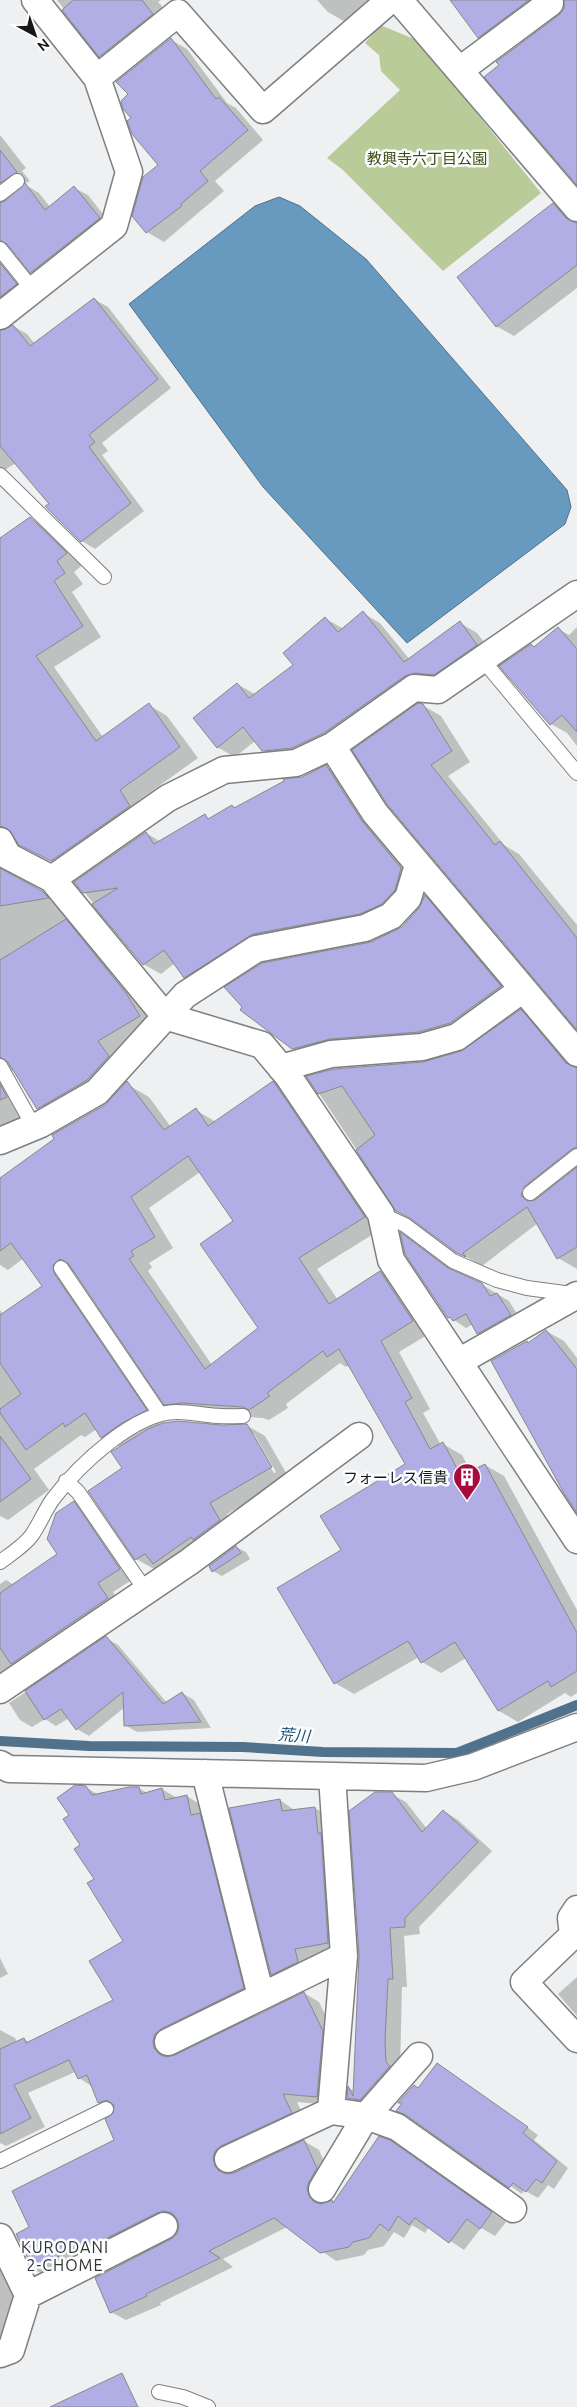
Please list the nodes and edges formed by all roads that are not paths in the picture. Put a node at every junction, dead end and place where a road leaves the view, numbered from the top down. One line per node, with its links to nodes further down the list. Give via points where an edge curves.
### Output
1 (35, 0): 7 (street)
2 (390, 0): 5 (street, via 263,110)
3 (399, 0): 6 (street)
4 (548, 0): 6 (street, via 550,3)
5 (178, 7): 7 (street)
6 (460, 70): 10 (street)
7 (97, 78): 12 (street, via 129,172 114,226)
8 (17, 181): 9 (lane)
9 (0, 194)
10 (577, 208)
11 (0, 250): 12 (lane)
12 (33, 290): 13 (street)
13 (0, 316)
14 (0, 474): 15 (lane)
15 (104, 577)
16 (577, 594): 17 (street)
17 (482, 659): 18 (street, via 438,690 414,688); 19 (lane)
18 (332, 746): 21 (street, via 375,813); 22 (street, via 296,763 224,770 168,798)
19 (577, 773)
20 (3, 852): 22 (street)
21 (418, 865): 23 (street); 24 (street, via 408,898 391,916 365,928 256,948 185,995)
22 (52, 879): 24 (street)
23 (523, 989): 25 (street); 27 (street, via 457,1038 422,1047 330,1054)
24 (165, 1016): 27 (street, via 262,1045); 28 (street, via 97,1092)
25 (577, 1053)
26 (0, 1066): 28 (lane)
27 (281, 1068): 32 (street)
28 (34, 1127): 29 (street)
29 (0, 1142)
30 (577, 1156): 31 (lane)
31 (530, 1193)
32 (381, 1214): 34 (lane, via 406,1225 453,1261 497,1280); 35 (street, via 391,1260)
33 (61, 1268): 36 (lane)
34 (577, 1295): 35 (street)
35 (460, 1361): 40 (street)
36 (160, 1414): 37 (lane, via 177,1411); 39 (lane, via 153,1415 110,1442)
37 (243, 1416)
38 (359, 1436): 42 (street)
39 (66, 1481): 41 (lane, via 32,1535); 42 (lane, via 78,1492)
40 (577, 1540)
41 (0, 1562)
42 (146, 1592): 43 (street)
43 (0, 1690)
44 (577, 1727): 47 (street, via 473,1767 426,1778)
45 (0, 1764): 46 (street, via 8,1769)
46 (205, 1773): 47 (street); 50 (street)
47 (332, 1776): 49 (street)
48 (577, 1909): 51 (street, via 571,1918 573,1935 524,1982)
49 (344, 1956): 50 (street); 55 (street)
50 (261, 1996): 52 (street)
51 (577, 2039)
52 (168, 2042)
53 (419, 2056): 56 (street)
54 (106, 2108): 58 (lane)
55 (331, 2111): 56 (street); 57 (street)
56 (366, 2116): 59 (street); 60 (street, via 397,2127)
57 (228, 2159)
58 (0, 2161)
59 (322, 2189)
60 (513, 2209)
61 (164, 2226): 63 (street)
62 (0, 2236): 63 (street)
63 (28, 2295): 64 (street, via 11,2350)
64 (0, 2354)
65 (159, 2392): 66 (lane, via 184,2397)
66 (208, 2407)

